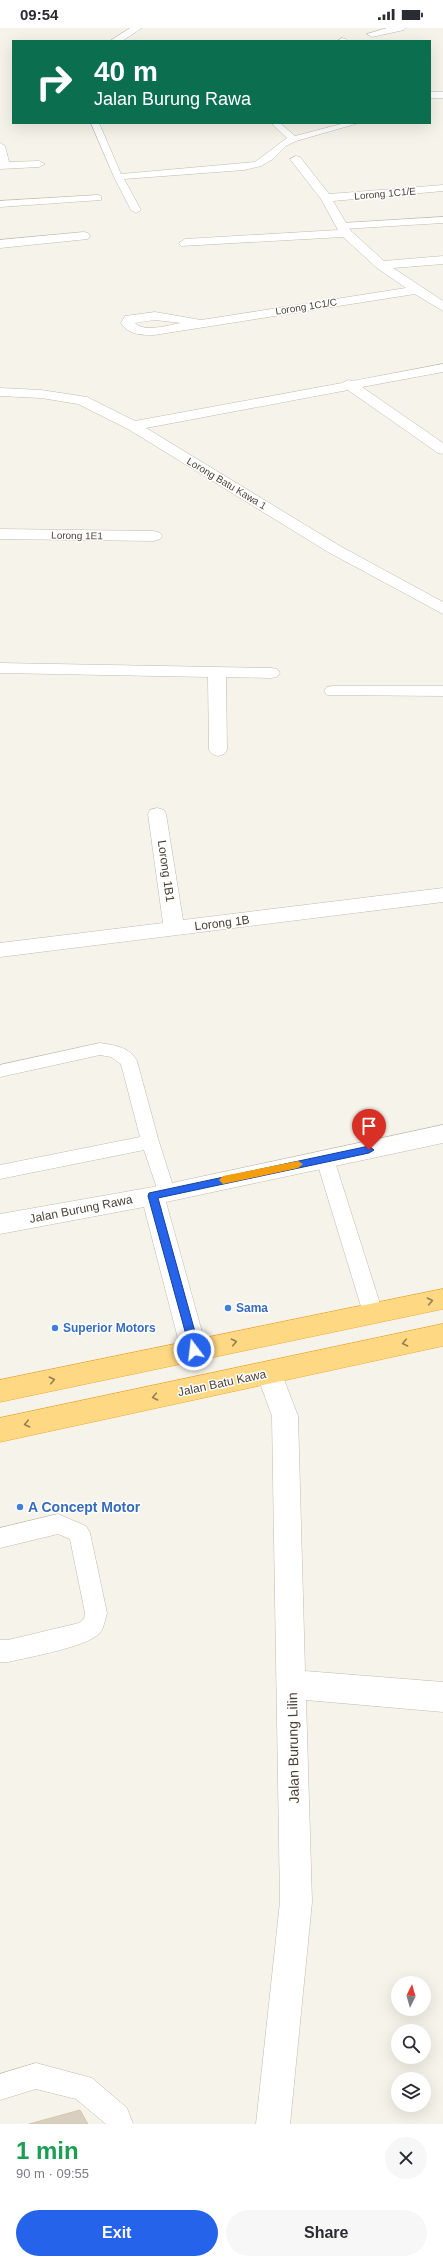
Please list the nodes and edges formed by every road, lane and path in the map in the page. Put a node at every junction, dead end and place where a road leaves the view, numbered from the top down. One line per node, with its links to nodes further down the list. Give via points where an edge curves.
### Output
1 (137, 28): 4 (street)
2 (401, 28): 3 (street)
3 (372, 34)
4 (117, 40)
5 (431, 95): 6 (street)
6 (443, 95)
7 (95, 124): 15 (lane)
8 (276, 124): 10 (lane)
9 (351, 124): 10 (lane)
10 (293, 139): 15 (lane, via 258,164)
11 (0, 146): 14 (street)
12 (296, 159): 18 (street)
13 (39, 164): 14 (street)
14 (2, 166)
15 (118, 177): 20 (lane)
16 (443, 188): 18 (street, Lorong 1C1/E)
17 (98, 198): 19 (lane)
18 (326, 198): 22 (street)
19 (0, 204)
20 (136, 210)
21 (443, 220): 22 (lane)
22 (344, 230): 25 (street); 27 (street)
23 (84, 236): 24 (street)
24 (0, 244)
25 (185, 244)
26 (443, 260): 27 (street)
27 (381, 265): 28 (street)
28 (415, 290): 29 (street); 30 (street, Lorong 1C1/C)
29 (443, 307)
30 (198, 323)
31 (443, 368): 32 (street)
32 (348, 384): 34 (street); 35 (street)
33 (0, 392): 34 (street, Lorong Batu Kawa 1, via 82,400)
34 (133, 426): 38 (street, Lorong Batu Kawa 1, via 334,549)
35 (443, 450)
36 (0, 534): 37 (street, Lorong 1E1)
37 (154, 536)
38 (443, 609)
39 (0, 668): 40 (street)
40 (217, 672): 41 (street); 44 (street)
41 (271, 673)
42 (332, 691): 43 (street)
43 (443, 691)
44 (218, 750)
45 (157, 814): 47 (street, Lorong 1B1)
46 (443, 895): 47 (street, Lorong 1B)
47 (174, 928): 48 (street, Lorong 1B)
48 (0, 950)
49 (0, 1071): 51 (lane, via 100,1049 115,1051 129,1061)
50 (443, 1134): 52 (street, Jalan Burung Rawa)
51 (150, 1142): 53 (lane); 54 (lane)
52 (325, 1159): 54 (street, Jalan Burung Rawa); 57 (lane)
53 (0, 1172)
54 (159, 1194): 55 (street, Jalan Burung Rawa); 59 (street)
55 (0, 1224)
56 (443, 1299): 57 (highway, one-way to 56)
57 (373, 1313): 59 (highway, one-way to 57)
58 (443, 1335): 60 (highway, Jalan Batu Kawa, one-way to 60)
59 (194, 1350): 61 (highway, one-way to 59)
60 (269, 1372): 62 (highway, Jalan Batu Kawa, one-way to 62); 65 (street, Jalan Burung Lilin, via 284,1416)
61 (0, 1391)
62 (0, 1430)
63 (0, 1538): 64 (lane, via 58,1524 79,1533 96,1613 93,1625 84,1632)
64 (0, 1651)
65 (292, 1684): 66 (street); 69 (street, Jalan Burung Lilin, via 296,1902)
66 (443, 1697)
67 (0, 2087): 68 (lane, via 36,2076 83,2087 118,2117)
68 (120, 2124)
69 (273, 2124)

